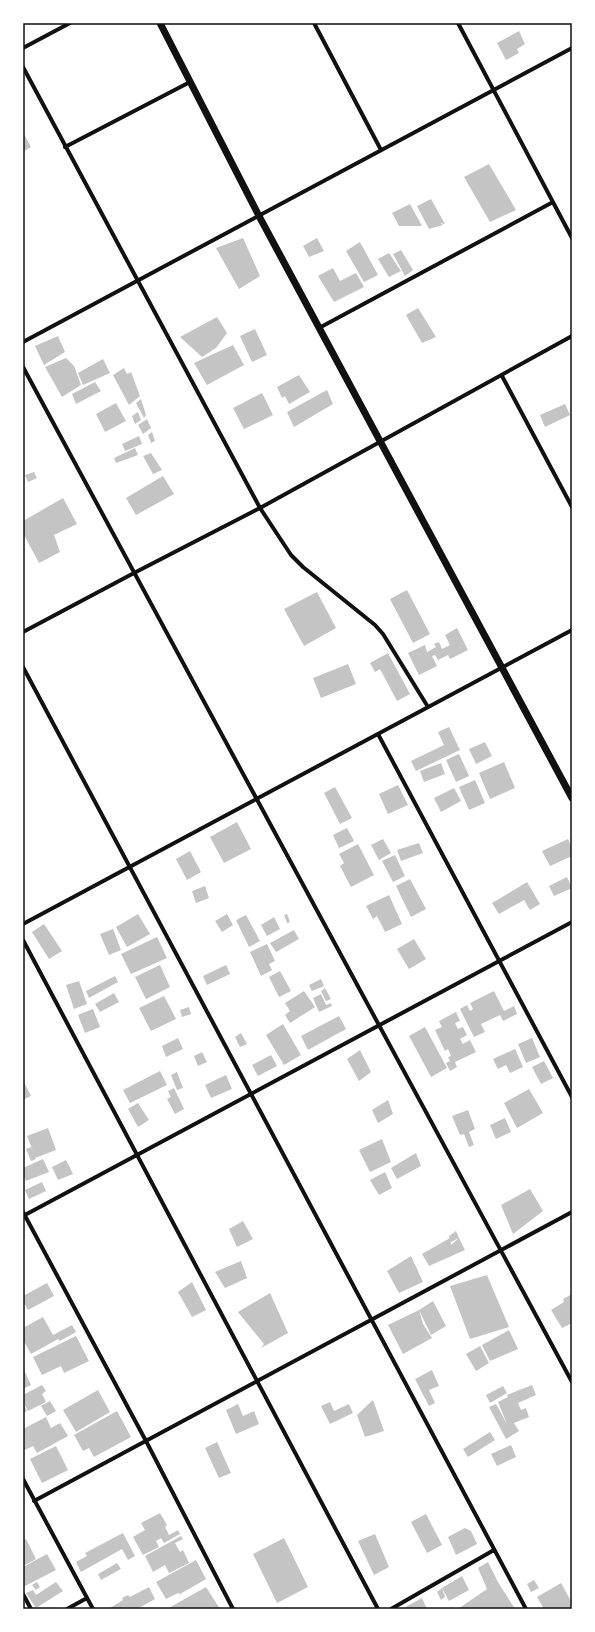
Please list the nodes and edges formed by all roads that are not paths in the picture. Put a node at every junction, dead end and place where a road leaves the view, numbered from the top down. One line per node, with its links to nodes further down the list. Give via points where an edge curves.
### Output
1 (70, 23): 5 (street)
2 (160, 23): 8 (street)
3 (314, 23): 11 (street)
4 (458, 23): 9 (street)
5 (23, 48)
6 (572, 48): 9 (street)
7 (23, 67): 10 (street)
8 (190, 82): 10 (street); 13 (street)
9 (493, 90): 11 (street); 12 (street)
10 (65, 147): 15 (street)
11 (381, 150): 13 (street)
12 (553, 202): 14 (street); 16 (street)
13 (259, 216): 15 (street); 16 (street)
14 (572, 238)
15 (137, 281): 18 (street); 23 (street)
16 (319, 328): 21 (street)
17 (572, 336): 20 (street)
18 (23, 342)
19 (23, 367): 24 (street)
20 (502, 376): 21 (street); 22 (street)
21 (380, 441): 23 (street); 28 (street)
22 (572, 507)
23 (260, 508): 24 (street); 29 (street, via 291,555 383,634)
24 (134, 572): 26 (street); 32 (street)
25 (572, 630): 28 (street)
26 (23, 632)
27 (23, 666): 33 (street)
28 (502, 667): 29 (street); 31 (street)
29 (428, 707): 30 (street)
30 (378, 734): 32 (street); 37 (street)
31 (572, 798)
32 (256, 799): 33 (street); 38 (street)
33 (130, 867): 35 (street); 39 (street)
34 (572, 922): 37 (street)
35 (23, 924)
36 (23, 940): 41 (street)
37 (499, 961): 38 (street); 40 (street)
38 (379, 1025): 39 (street); 44 (street)
39 (251, 1094): 41 (street); 45 (street)
40 (572, 1097)
41 (137, 1155): 43 (street); 46 (street)
42 (572, 1212): 44 (street)
43 (24, 1214): 48 (street)
44 (501, 1251): 45 (street); 47 (street)
45 (372, 1320): 46 (street); 51 (street)
46 (258, 1381): 48 (street); 58 (street)
47 (572, 1382)
48 (146, 1441): 50 (street); 57 (street)
49 (23, 1479): 50 (street)
50 (34, 1501): 53 (street)
51 (494, 1550): 59 (street); 60 (street)
52 (23, 1594): 54 (street)
53 (87, 1598): 55 (street); 56 (street)
54 (31, 1609)
55 (67, 1609)
56 (92, 1609)
57 (233, 1609)
58 (378, 1609)
59 (391, 1609)
60 (526, 1609)

